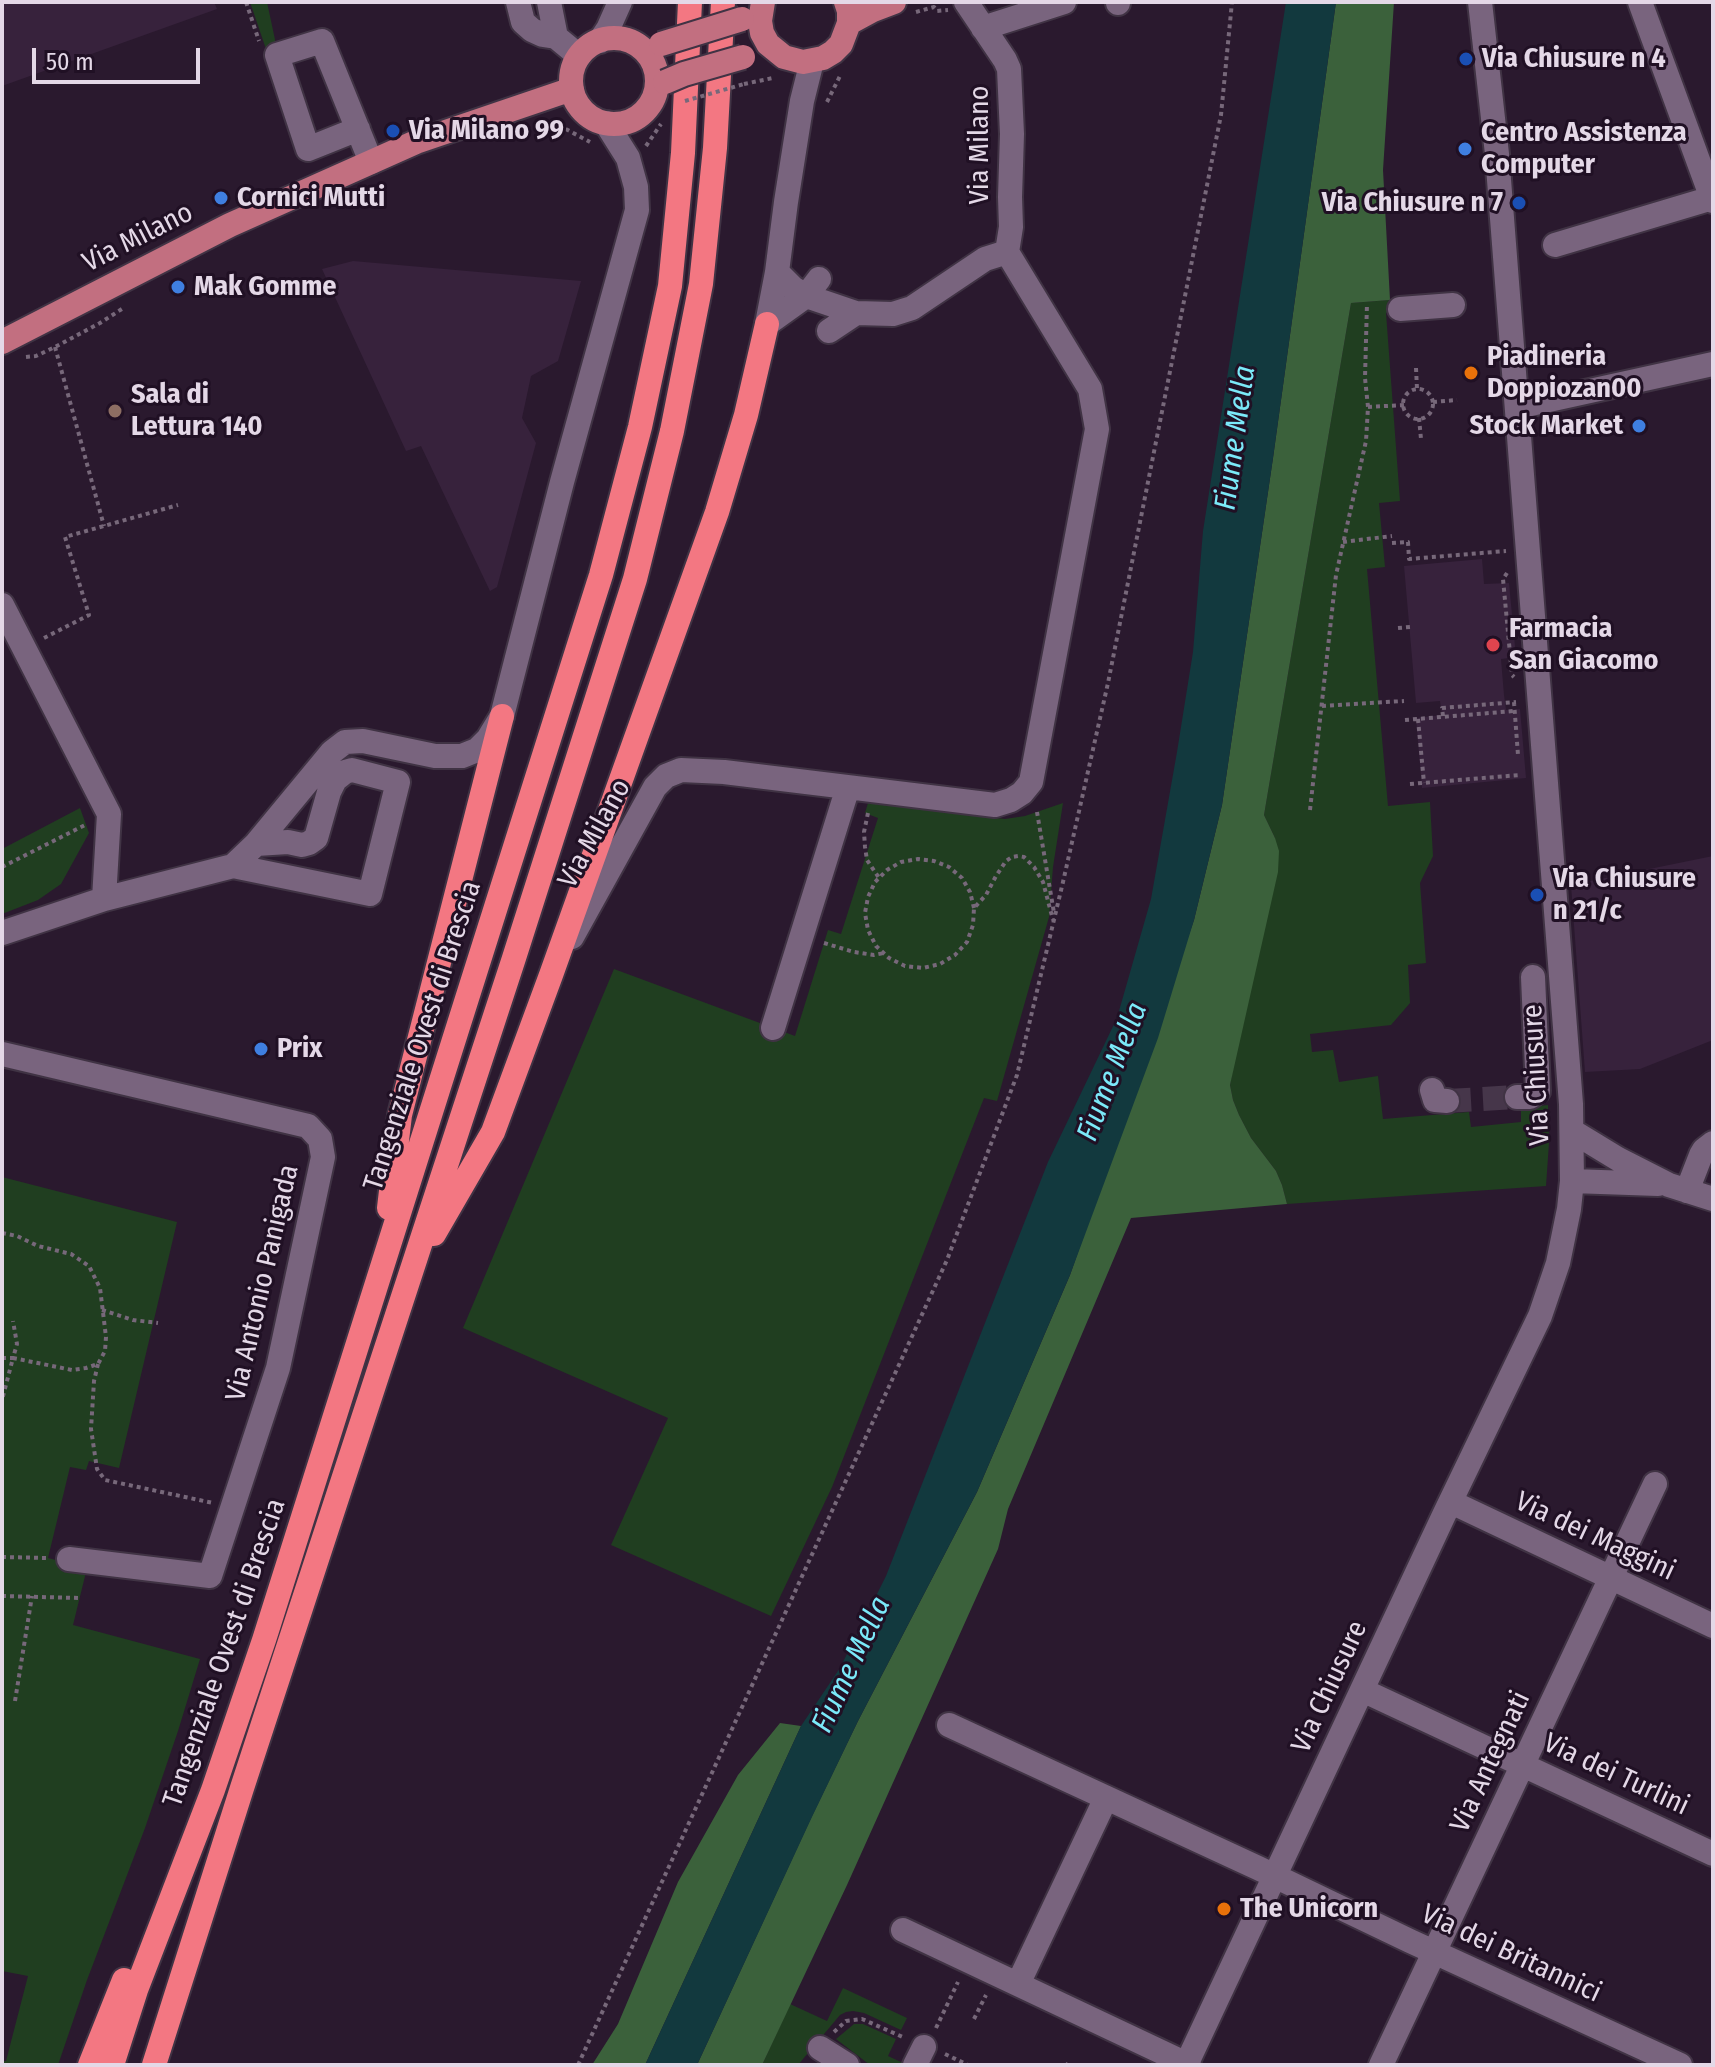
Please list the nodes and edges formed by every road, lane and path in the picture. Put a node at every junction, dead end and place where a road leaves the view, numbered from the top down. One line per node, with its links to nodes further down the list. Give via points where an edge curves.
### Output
1 (518, 2): 15 (street, via 523,22)
2 (549, 2): 15 (street)
3 (620, 2): 16 (street)
4 (690, 2): 106 (highway, Tangenziale Ovest di Brescia, via 670,286 640,427 601,575)
5 (723, 2): 107 (highway, Tangenziale Ovest di Brescia, via 701,284 635,579)
6 (894, 2): 13 (main road)
7 (966, 2): 14 (street, Via Milano)
8 (1064, 2): 14 (street)
9 (1232, 2): 91 (path, via 1221,115 1111,668)
10 (1480, 2): 52 (street, Via Chiusure)
11 (1640, 2): 31 (street)
12 (755, 10): 17 (main road, bridge); 18 (main road, via 762,33)
13 (848, 12): 20 (main road, via 841,44)
14 (983, 28): 33 (street, Via Milano, via 1009,69)
15 (556, 37): 19 (street)
16 (600, 41): 17 (main road, via 620,38); 19 (main road)
17 (650, 45): 23 (main road, via 657,79)
18 (776, 52): 20 (main road, via 793,61); 23 (main road, bridge, via 684,74)
19 (579, 56): 22 (main road)
20 (812, 61): 34 (street)
21 (744, 84): 23 (path, bridge)
22 (572, 89): 25 (main road, via 580,108); 29 (main road, Via Milano)
23 (666, 91): 25 (main road, via 632,120)
24 (667, 116): 30 (path)
25 (606, 123): 30 (street)
26 (358, 129): 29 (street)
27 (511, 135): 28 (path, via 562,127)
28 (600, 149)
29 (371, 162): 44 (main road, Via Milano, via 230,225)
30 (631, 169): 72 (street, via 637,210)
31 (1712, 200): 32 (street)
32 (1555, 245)
33 (1007, 252): 39 (street, via 985,259 912,308 893,314); 78 (street, via 1090,389 1097,429)
34 (777, 272): 35 (street, via 793,288); 41 (street)
35 (812, 288): 39 (street); 41 (street)
36 (1367, 303): 51 (path)
37 (1453, 305): 40 (street)
38 (127, 306): 43 (path)
39 (866, 309): 42 (street)
40 (1400, 309)
41 (767, 324): 95 (highway, via 717,512)
42 (829, 331)
43 (55, 347): 44 (path, via 36,356); 56 (path)
44 (9, 351)
45 (1713, 364): 52 (street)
46 (1416, 368): 47 (path)
47 (1417, 389): 49 (path, via 1428,392); 50 (path, via 1407,394)
48 (1457, 400): 49 (path)
49 (1433, 402): 53 (path, via 1430,413)
50 (1404, 405): 51 (path); 53 (path, via 1409,415)
51 (1368, 407): 58 (path, via 1363,458)
52 (1517, 407): 100 (street, Via Chiusure)
53 (1419, 418): 54 (path)
54 (1421, 439)
55 (178, 505): 56 (path)
56 (104, 526): 65 (path, via 65,537 89,615)
57 (1392, 536): 58 (path)
58 (1343, 542): 70 (path)
59 (1392, 543): 60 (path, via 1408,542 1409,559)
60 (1512, 550)
61 (1504, 592): 66 (path)
62 (2, 605): 65 (street)
63 (1410, 627): 64 (path)
64 (1398, 628)
65 (24, 649): 84 (street)
66 (1510, 658)
67 (1404, 701): 70 (path)
68 (1514, 702): 71 (path)
69 (1505, 703): 73 (path, via 1442,708)
70 (1321, 706): 83 (path)
71 (1514, 711): 74 (path); 76 (path)
72 (502, 716): 85 (street, via 488,739 462,756 345,742); 106 (highway, via 400,1115)
73 (1443, 716)
74 (1418, 719): 75 (path); 79 (path)
75 (1405, 720)
76 (1519, 762)
77 (1521, 779): 79 (path, via 1520,775)
78 (1031, 782): 82 (street, Via Milano, via 1022,793 995,805); 91 (path)
79 (1424, 783): 80 (path)
80 (1410, 784)
81 (848, 787): 82 (street, Via Milano); 95 (street, Via Milano, via 724,772 681,770 666,776 655,787); 97 (street)
82 (875, 790): 88 (path, via 864,832 867,860)
83 (1310, 810)
84 (109, 814): 87 (path); 89 (street)
85 (256, 844): 86 (street); 86 (street, via 302,845 316,838 329,792 345,772 398,782 370,894)
86 (233, 866): 89 (street)
87 (2, 867)
88 (879, 878): 90 (path, via 901,862 934,861 962,878); 94 (path, via 865,913 868,930)
89 (104, 899): 92 (street)
90 (974, 908): 91 (path, via 1006,861 1024,857 1043,882); 94 (path, via 967,942 940,964 905,966)
91 (1054, 920): 146 (path, via 1017,1075 947,1260)
92 (2, 933)
93 (815, 941): 94 (path, via 854,952)
94 (884, 953)
95 (551, 975): 107 (highway, via 493,1132)
96 (1533, 977): 99 (street, via 1538,1087 1530,1097)
97 (773, 1028)
98 (2, 1054): 117 (street, Via Antonio Panigada, via 308,1126 320,1139 323,1157 278,1368)
99 (1517, 1097)
100 (1572, 1131): 102 (street, Via Chiusure); 103 (street)
101 (1713, 1143): 103 (street)
102 (1572, 1181): 103 (street); 116 (street, Via Chiusure, via 1564,1236 1545,1303)
103 (1678, 1188): 104 (street)
104 (1713, 1199)
105 (2, 1233): 108 (path, via 80,1259 100,1288)
106 (383, 1262): 129 (highway, Tangenziale Ovest di Brescia)
107 (408, 1277): 139 (highway, Tangenziale Ovest di Brescia)
108 (102, 1310): 110 (path); 113 (path, via 105,1351)
109 (13, 1321): 112 (path)
110 (158, 1323)
111 (2, 1358): 112 (path)
112 (13, 1358): 113 (path, via 72,1370); 114 (path)
113 (98, 1364): 117 (path, via 91,1429 97,1469 105,1480)
114 (2, 1400)
115 (1655, 1484): 120 (street, Via Antegnati)
116 (1451, 1502): 120 (street, Via dei Maggini); 125 (street, Via Chiusure)
117 (234, 1508): 119 (street, Via Antonio Panigada, via 210,1576)
118 (2, 1557): 119 (path)
119 (69, 1559)
120 (1611, 1577): 124 (street, Via dei Maggini); 128 (street, Via Antegnati)
121 (2, 1596): 122 (path)
122 (32, 1596): 123 (path); 126 (path)
123 (80, 1598)
124 (1713, 1626)
125 (1362, 1690): 128 (street, Via dei Turlini); 132 (street, Via Chiusure)
126 (15, 1701)
127 (949, 1725): 130 (street, Via dei Britannici)
128 (1522, 1765): 131 (street, Via dei Turlini); 134 (street, Via Antegnati)
129 (213, 1790): 142 (highway, via 161,1884); 143 (highway, Tangenziale Ovest di Brescia)
130 (1106, 1798): 132 (street, Via dei Britannici); 136 (street)
131 (1713, 1854)
132 (1274, 1876): 134 (street, Via dei Britannici); 148 (street, Via Chiusure)
133 (903, 1930): 136 (street)
134 (1434, 1952): 149 (street, Via Antegnati); 150 (street, Via dei Britannici)
135 (961, 1976): 141 (path)
136 (1018, 1984): 148 (street)
137 (990, 1985): 138 (path)
138 (974, 2019)
139 (168, 2023): 144 (highway, Tangenziale Ovest di Brescia); 145 (highway)
140 (820, 2048): 141 (path, via 842,2023 858,2018); 147 (street)
141 (920, 2056)
142 (90, 2065)
143 (112, 2065)
144 (154, 2065)
145 (162, 2065)
146 (578, 2065)
147 (847, 2065)
148 (1187, 2065)
149 (1381, 2065)
150 (1680, 2065)

